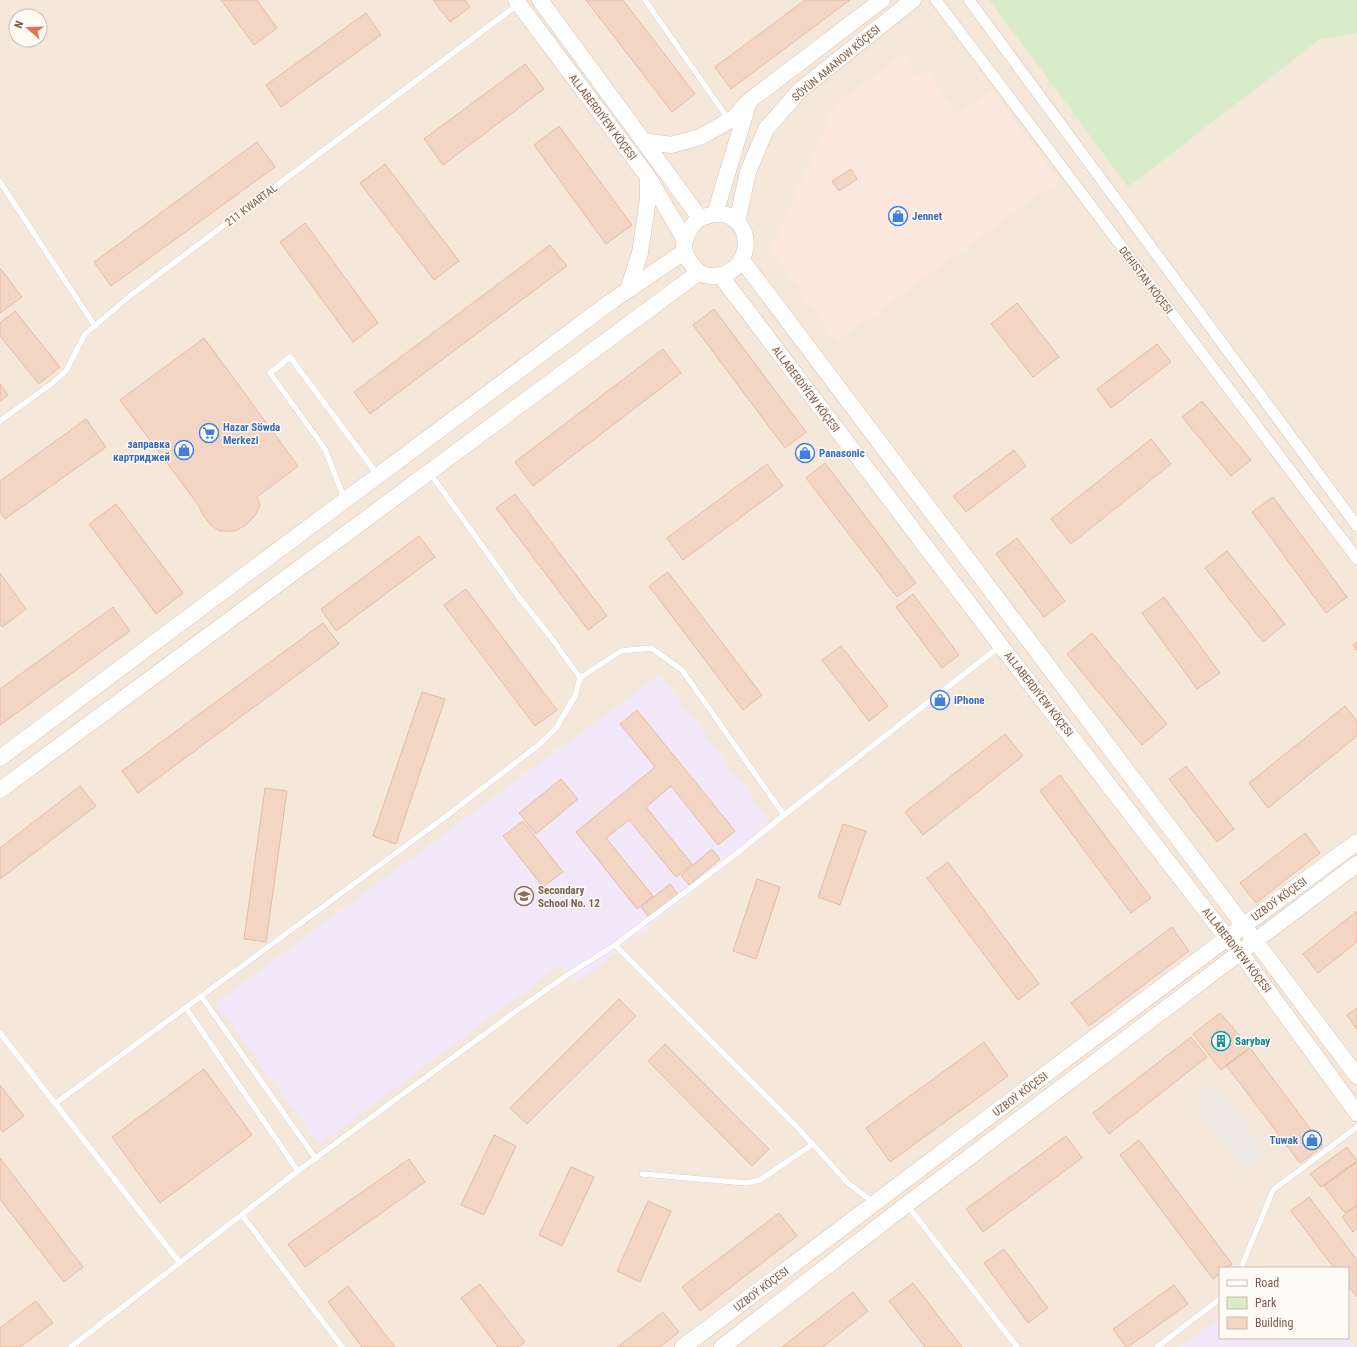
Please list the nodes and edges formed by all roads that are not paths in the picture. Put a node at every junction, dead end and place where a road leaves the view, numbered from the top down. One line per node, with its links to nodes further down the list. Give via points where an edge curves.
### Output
1 (540, 0): 10 (street, ALLABERDIÝEW KÖÇESI)
2 (645, 0): 9 (lane)
3 (882, 0): 8 (street, SÖYÜN AMANOW KÖÇESI)
4 (913, 0): 14 (street, SÖYÜN AMANOW KÖÇESI, via 800,90 766,129 748,172)
5 (936, 0): 26 (street, DEHISTAN KÖÇESI)
6 (969, 0): 25 (street)
7 (518, 2): 11 (street, ALLABERDIÝEW KÖÇESI); 20 (lane, 211 KWARTAL, via 130,296)
8 (749, 101): 9 (street, SÖYÜN AMANOW KÖÇESI); 13 (street)
9 (729, 121): 10 (street, SÖYÜN AMANOW KÖÇESI, via 700,137 671,145)
10 (644, 141): 13 (street, ALLABERDIÝEW KÖÇESI)
11 (648, 177): 15 (street, ALLABERDIÝEW KÖÇESI); 19 (street, via 648,199 640,253)
12 (0, 182): 20 (lane)
13 (708, 216): 14 (street, via 727,215); 15 (street, via 694,223)
14 (737, 222): 16 (street, via 745,234 746,247)
15 (684, 245): 17 (street, via 686,258); 19 (street)
16 (742, 260): 18 (street, via 733,270); 34 (street, ALLABERDIÝEW KÖÇESI)
17 (698, 273): 18 (street, via 707,276); 22 (street)
18 (720, 275): 27 (street, ALLABERDIÝEW KÖÇESI)
19 (628, 290): 23 (street)
20 (95, 326): 21 (lane, 211 KWARTAL, via 85,334 66,371)
21 (0, 421)
22 (429, 472): 28 (lane); 30 (street)
23 (378, 476): 24 (street); 24 (lane, via 290,357 270,373 325,449)
24 (345, 500): 29 (street)
25 (1357, 526)
26 (1357, 559)
27 (1001, 646): 31 (lane); 35 (street, ALLABERDIÝEW KÖÇESI)
28 (580, 678): 31 (lane, via 621,651 651,648 682,670); 39 (lane, via 575,696 556,728 540,744)
29 (0, 758)
30 (0, 790)
31 (784, 815): 37 (lane)
32 (1357, 842): 34 (street, UZBOÝ KÖÇESI)
33 (1357, 864): 36 (street, UZBOÝ KÖÇESI)
34 (1243, 926): 35 (street, UZBOÝ KÖÇESI); 36 (street, ALLABERDIÝEW KÖÇESI)
35 (1227, 938): 38 (street, ALLABERDIÝEW KÖÇESI); 50 (street, UZBOÝ KÖÇESI)
36 (1255, 941): 38 (street, UZBOÝ KÖÇESI); 42 (street, ALLABERDIÝEW KÖÇESI)
37 (615, 944): 46 (lane); 47 (lane, via 512,1014)
38 (1240, 952): 44 (street, ALLABERDIÝEW KÖÇESI); 51 (street, UZBOÝ KÖÇESI)
39 (201, 996): 40 (lane); 47 (lane)
40 (186, 1008): 43 (lane); 48 (lane)
41 (0, 1033): 43 (lane)
42 (1357, 1076)
43 (56, 1103): 53 (lane)
44 (1357, 1113)
45 (1357, 1127): 54 (lane, via 1273,1190)
46 (813, 1144): 49 (lane, via 760,1180 746,1183); 50 (lane, via 848,1183)
47 (316, 1159): 48 (lane)
48 (298, 1171): 52 (lane)
49 (642, 1174)
50 (875, 1204): 58 (street, UZBOÝ KÖÇESI)
51 (906, 1205): 59 (street, UZBOÝ KÖÇESI); 60 (lane)
52 (242, 1215): 53 (lane); 57 (lane)
53 (180, 1262): 56 (lane)
54 (1241, 1267)
55 (1219, 1299): 61 (lane)
56 (71, 1347)
57 (342, 1347)
58 (683, 1347)
59 (722, 1347)
60 (1017, 1347)
61 (1157, 1347)

